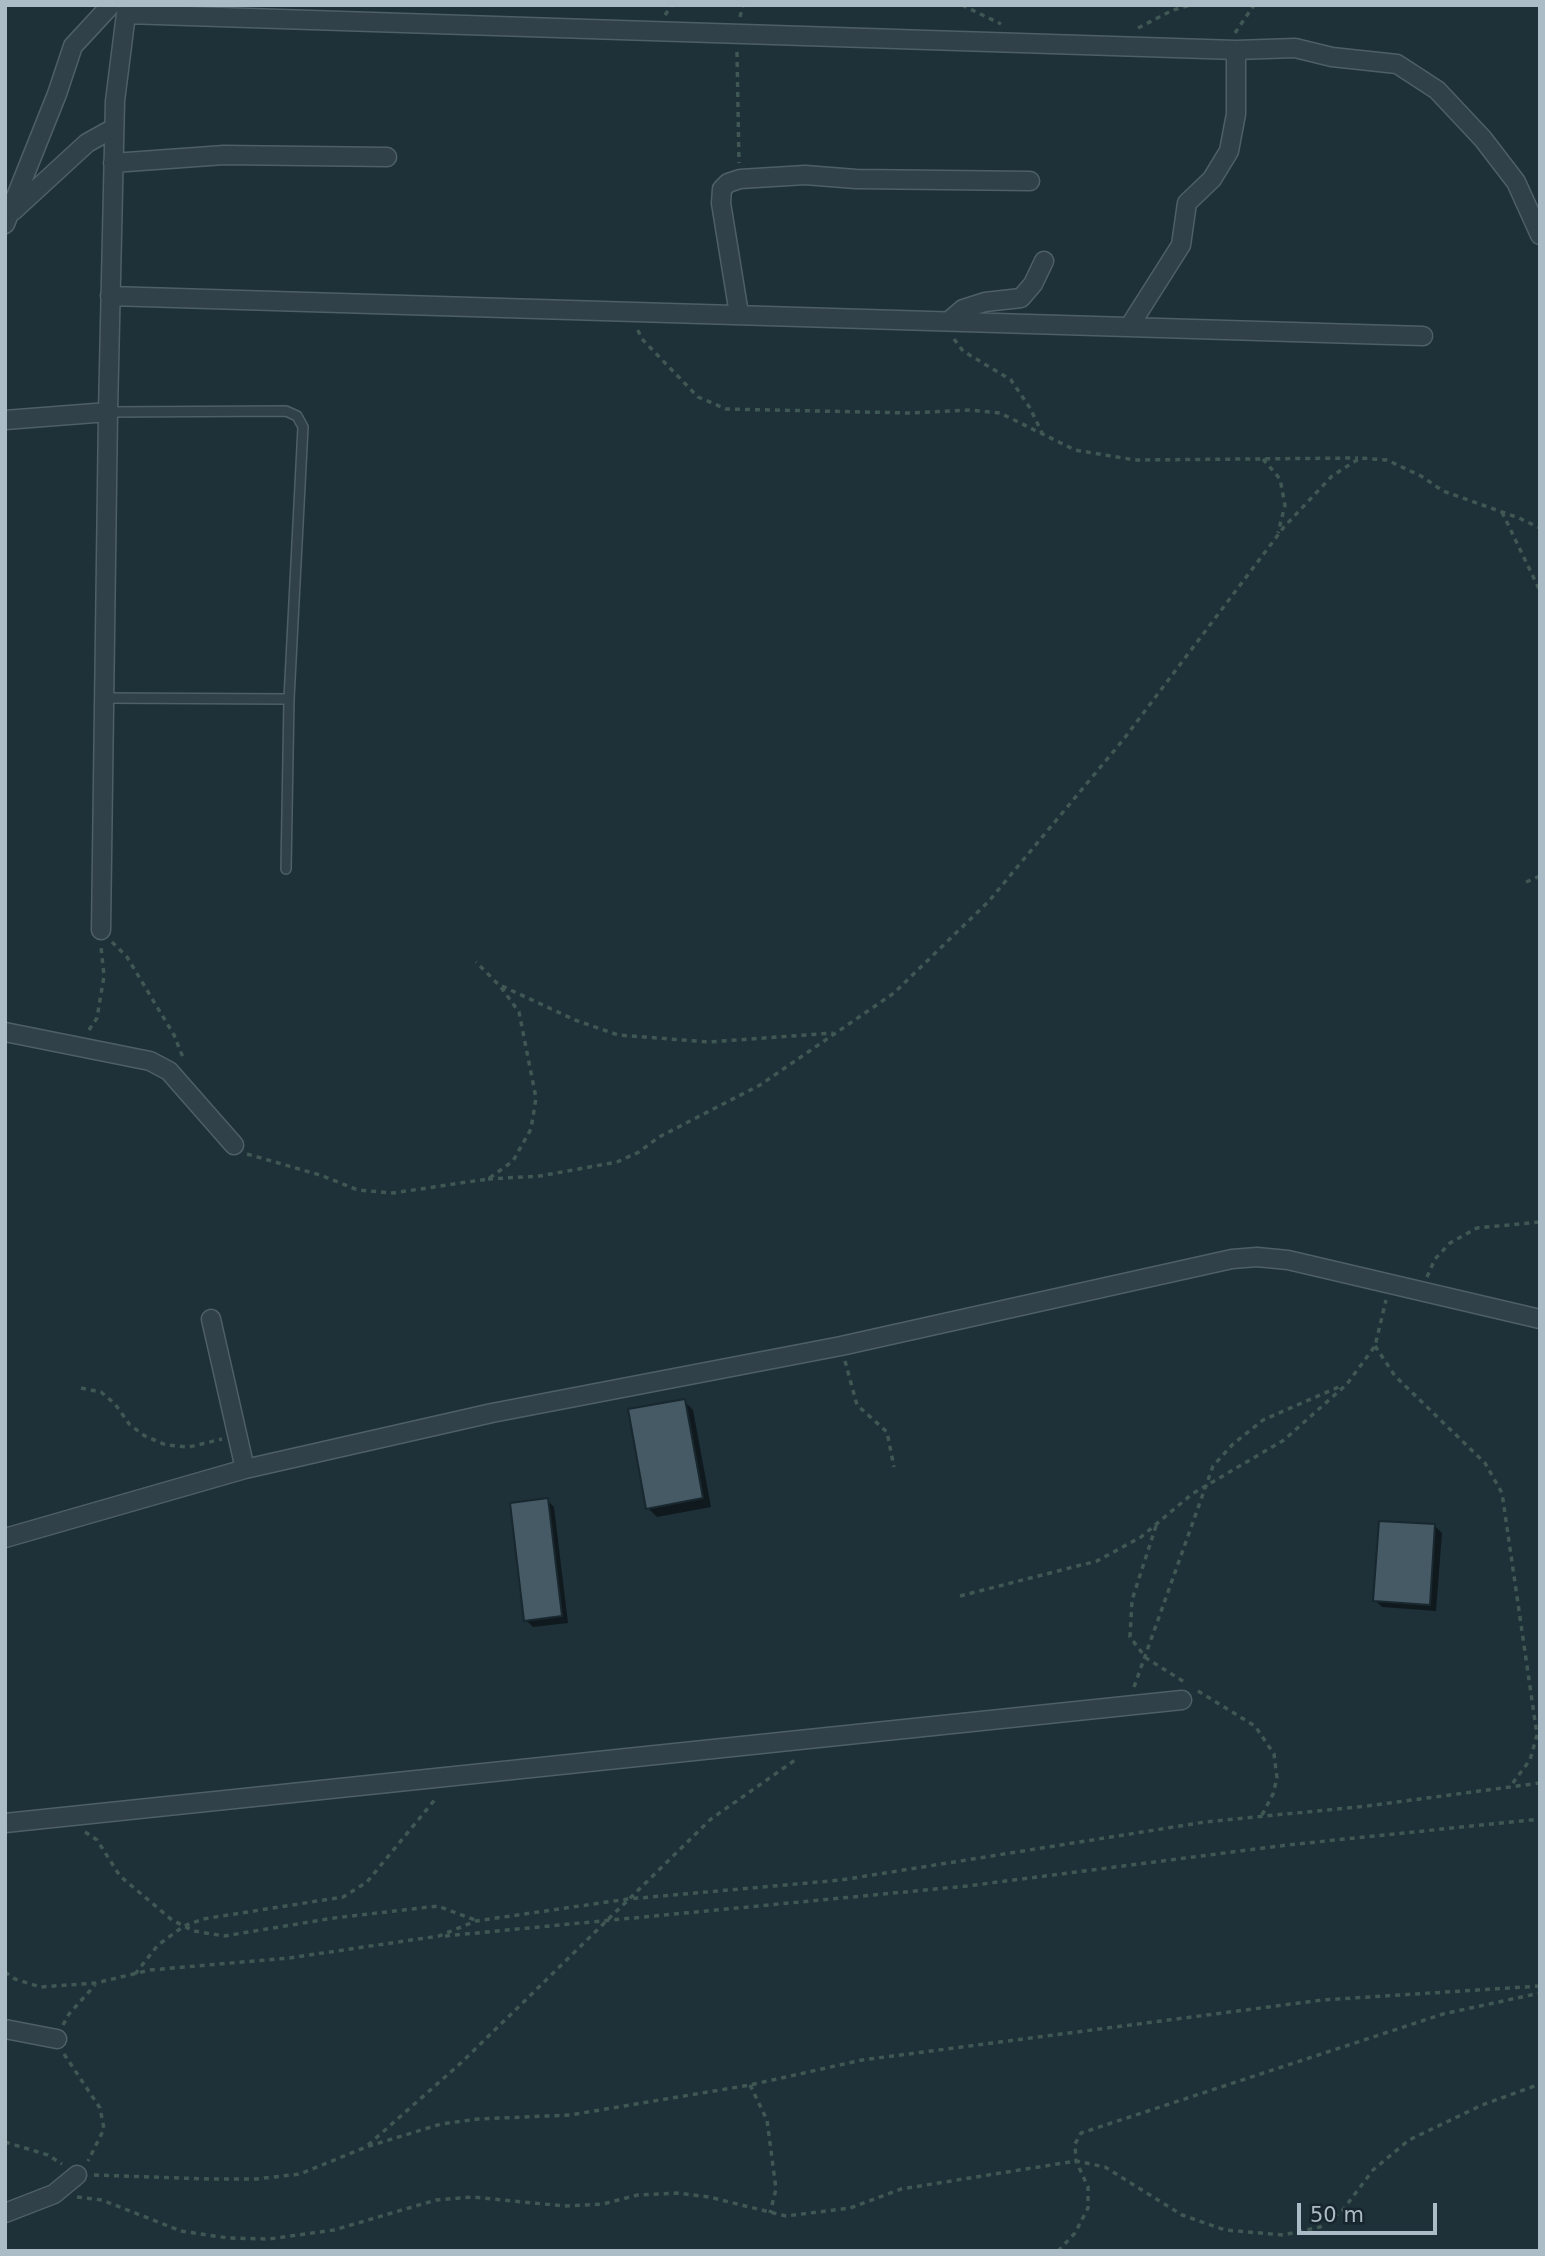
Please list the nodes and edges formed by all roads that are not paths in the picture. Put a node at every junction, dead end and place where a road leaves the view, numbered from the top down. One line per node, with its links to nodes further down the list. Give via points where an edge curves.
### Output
1 (111, 5): 7 (street, via 73,46)
2 (1230, 49): 3 (street, via 126,14); 8 (street, via 1295,48 1397,64 1437,90 1483,139 1516,182); 13 (street, via 1237,114 1229,151 1212,179 1187,203 1181,245)
3 (114, 128): 5 (street); 7 (street, via 87,143)
4 (387, 157): 5 (street, via 224,155)
5 (113, 163): 10 (street)
6 (1030, 181): 11 (street, via 805,175 728,183 722,189 721,203)
7 (7, 220)
8 (1540, 235)
9 (1044, 261): 12 (street, via 1021,298 985,302)
10 (110, 296): 11 (street); 15 (street)
11 (740, 314): 12 (street)
12 (944, 321): 13 (street)
13 (1129, 327): 14 (street)
14 (1423, 335)
15 (107, 412): 16 (street); 17 (street); 18 (lane, via 286,411 297,416 303,427)
16 (5, 420)
17 (104, 698): 18 (lane); 20 (street)
18 (289, 699): 19 (lane)
19 (286, 869)
20 (101, 930)
21 (5, 1032): 22 (street, via 150,1061 169,1071)
22 (234, 1145)
23 (211, 1319): 25 (street)
24 (1540, 1319): 25 (street, via 1288,1260 1232,1259 841,1346 492,1413)
25 (245, 1469): 26 (street)
26 (5, 1538)
27 (1182, 1700): 28 (street)
28 (5, 1823)
29 (5, 2029): 30 (street)
30 (57, 2039)
31 (78, 2175): 32 (street, via 54,2194)
32 (5, 2213)

